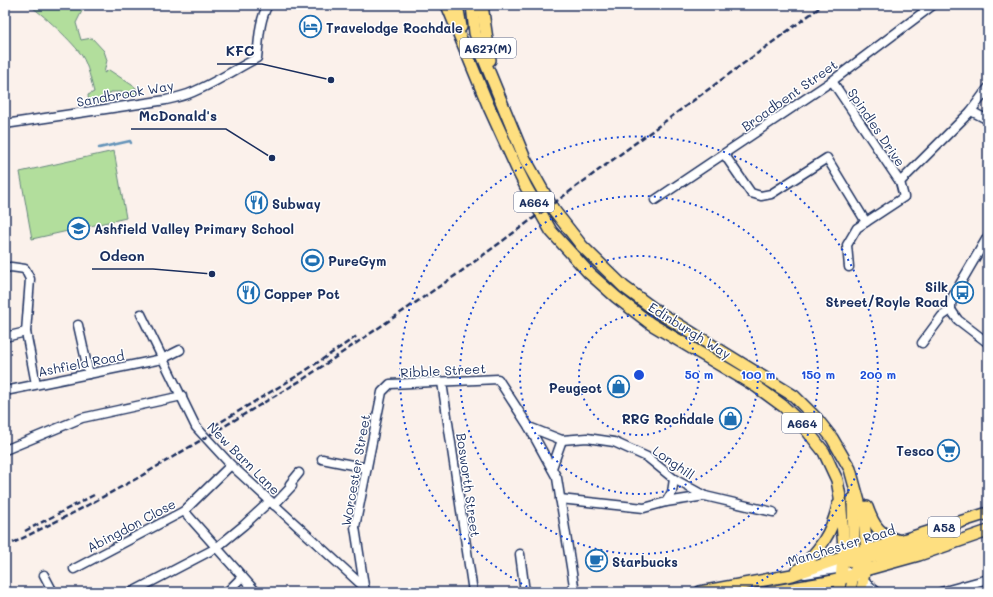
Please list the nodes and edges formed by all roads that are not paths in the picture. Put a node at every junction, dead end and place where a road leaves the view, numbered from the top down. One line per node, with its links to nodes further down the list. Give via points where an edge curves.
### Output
1 (268, 5): 13 (street, Sandbrook Way, via 262,23 257,58 191,93 166,100)
2 (447, 5): 7 (highway, Edinburgh Way / A664)
3 (457, 5): 7 (highway)
4 (472, 5): 10 (highway, Edinburgh Way / A664, via 475,33)
5 (482, 5): 10 (highway, A627(M))
6 (933, 5): 8 (street, Broadbent Street)
7 (466, 51): 48 (highway, Edinburgh Way / A664, via 520,176 551,231 589,273 651,324 783,406 801,423 824,452 838,480)
8 (832, 81): 14 (street, Broadbent Street); 15 (street, Spindles Drive)
9 (988, 88): 11 (street, Spindles Drive)
10 (496, 90): 39 (highway, Edinburgh Way / A664, via 525,158 553,210 582,246 624,287 658,312 794,396 820,422)
11 (971, 111): 12 (street); 15 (street, Spindles Drive)
12 (988, 120)
13 (5, 124)
14 (724, 154): 16 (street, Broadbent Street); 17 (street, via 751,193 761,196 771,194 827,158)
15 (900, 182): 17 (street, via 904,197)
16 (656, 200)
17 (866, 222): 19 (street, via 858,228 847,245)
18 (988, 236): 21 (street, via 975,252 953,296)
19 (849, 267)
20 (5, 268): 24 (street, via 11,266 25,269 30,279)
21 (951, 310): 26 (street, via 958,320); 27 (street, via 942,316)
22 (141, 314): 29 (street, New Barn Lane)
23 (78, 325): 30 (street)
24 (26, 332): 25 (street); 32 (street)
25 (5, 337)
26 (988, 343)
27 (922, 344)
28 (180, 350): 29 (street, Ashfield Road)
29 (162, 359): 30 (street, Ashfield Road); 35 (street, New Barn Lane)
30 (89, 374): 32 (street, Ashfield Road)
31 (442, 382): 33 (street, Ribble Street); 36 (street, Ribble Street, via 498,379); 71 (street, Bosworth Street)
32 (36, 384): 34 (street, Ashfield Road)
33 (390, 384): 42 (street, Worcester Street, via 382,392)
34 (5, 391)
35 (182, 396): 38 (street, via 82,418); 41 (street, New Barn Lane, via 196,427)
36 (529, 428): 37 (street); 43 (street)
37 (562, 440): 43 (street); 46 (street, Longhill, via 586,438 614,442 647,457)
38 (5, 450)
39 (839, 450): 44 (highway, Edinburgh Way / A664); 59 (highway, Edinburgh Way / A664, via 854,504)
40 (322, 459): 42 (street)
41 (231, 464): 51 (street, New Barn Lane); 52 (street, Abingdon Close)
42 (367, 468): 66 (street, Worcester Street, via 355,527)
43 (552, 468): 49 (street, via 557,478)
44 (850, 469): 56 (highway, A664, via 862,490 875,527 889,538); 59 (highway, Edinburgh Way / A664, via 864,520)
45 (299, 473): 51 (street, via 290,484 292,486)
46 (674, 479): 47 (street, Longhill); 50 (street, via 672,492)
47 (705, 496): 50 (street); 53 (street, Longhill)
48 (840, 497): 59 (highway, Edinburgh Way / A664); 63 (highway, A664, via 830,532 816,552)
49 (560, 499): 50 (street, via 644,508); 73 (street)
50 (666, 502)
51 (272, 503): 57 (street); 66 (street, New Barn Lane)
52 (184, 511): 57 (street); 60 (street, Abingdon Close)
53 (773, 512)
54 (988, 513): 56 (highway, Manchester Road / A58)
55 (988, 530): 59 (highway); 61 (highway, Manchester Road / A58, via 919,555)
56 (900, 541): 59 (highway, Manchester Road / A58)
57 (216, 548): 64 (street); 68 (street)
58 (520, 554): 72 (street)
59 (856, 554): 61 (highway, Edinburgh Way / A664); 61 (highway, Edinburgh Way / A664); 63 (highway, Manchester Road / A58)
60 (74, 568)
61 (852, 574): 63 (street, via 837,569); 75 (highway, Manchester Road / A58, via 823,583); 76 (main road); 77 (main road); 78 (main road); 79 (street)
62 (44, 575): 67 (street)
63 (792, 575): 74 (highway, Manchester Road / A58)
64 (242, 577): 69 (street); 70 (street)
65 (988, 579): 80 (street)
66 (365, 589)
67 (53, 592)
68 (132, 592)
69 (227, 592)
70 (256, 592)
71 (473, 592)
72 (525, 592)
73 (575, 592)
74 (700, 592)
75 (775, 592)
76 (839, 592)
77 (850, 592)
78 (861, 592)
79 (877, 592)
80 (941, 592)

